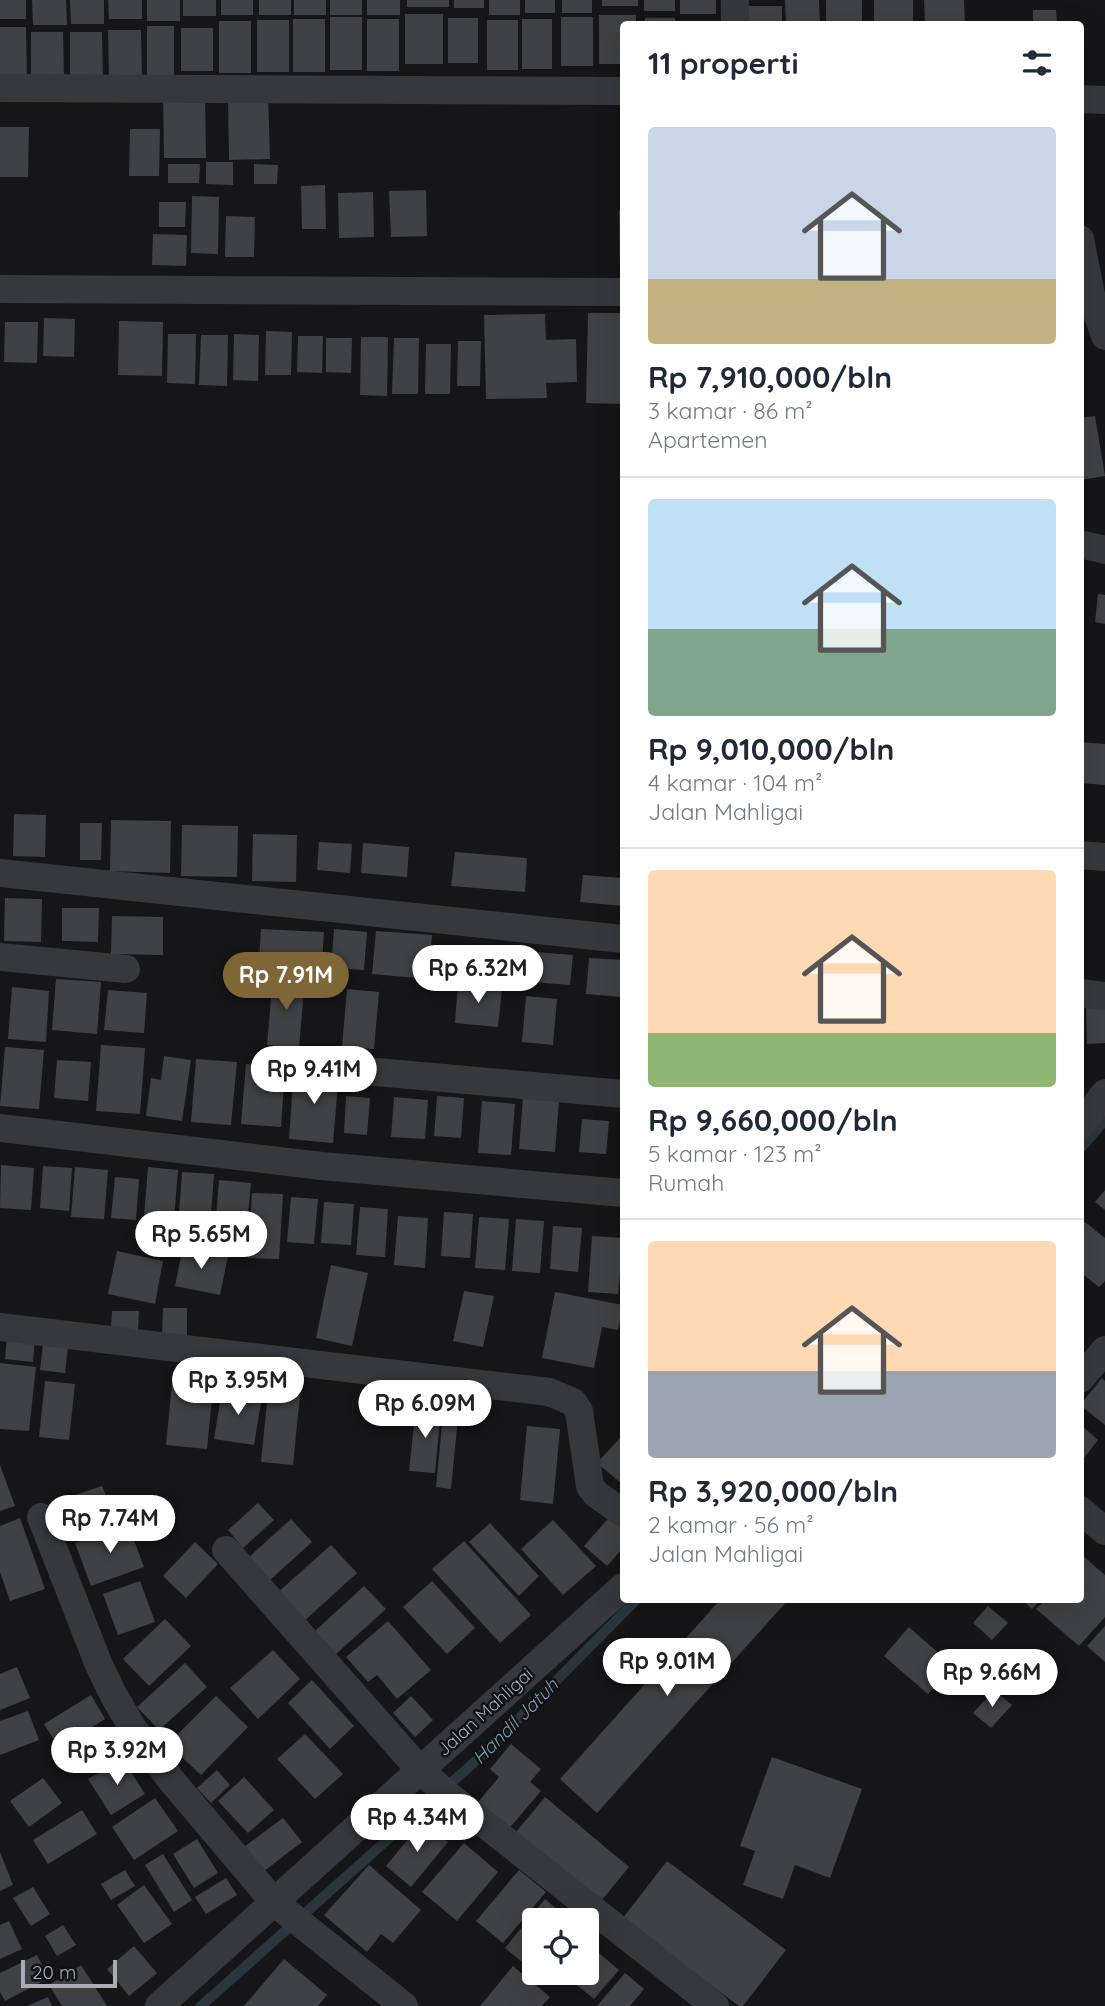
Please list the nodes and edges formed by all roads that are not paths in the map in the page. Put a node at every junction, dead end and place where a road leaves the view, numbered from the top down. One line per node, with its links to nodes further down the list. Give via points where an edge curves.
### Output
1 (735, 0): 2 (street)
2 (735, 21)
3 (0, 88): 4 (street)
4 (620, 91)
5 (1084, 99): 6 (street)
6 (1105, 100)
7 (0, 289): 8 (street)
8 (620, 292)
9 (1085, 295): 10 (street)
10 (1105, 336)
11 (1084, 545): 12 (street)
12 (1105, 550)
13 (1084, 855): 14 (street)
14 (1105, 857)
15 (0, 873): 16 (street)
16 (620, 939)
17 (0, 957): 18 (street)
18 (126, 969)
19 (1084, 993): 20 (street)
20 (1105, 996)
21 (365, 1071): 23 (street)
22 (1105, 1093): 24 (street)
23 (620, 1094)
24 (1084, 1121)
25 (0, 1128): 26 (street, via 322,1166)
26 (620, 1193)
27 (0, 1327): 30 (street, via 548,1392 573,1402 579,1411 590,1486)
28 (1105, 1350): 29 (street)
29 (1084, 1374)
30 (620, 1511)
31 (1084, 1513): 33 (street)
32 (41, 1517): 37 (street, via 99,1665 132,1727 171,1780)
33 (1105, 1531)
34 (226, 1550): 36 (street)
35 (620, 1590): 36 (street, Jalan Mahligai)
36 (435, 1783): 37 (street, Jalan Mahligai); 40 (street)
37 (289, 1915): 38 (street, Jalan Mahligai); 39 (street)
38 (159, 2006)
39 (404, 2006)
40 (715, 2006)

